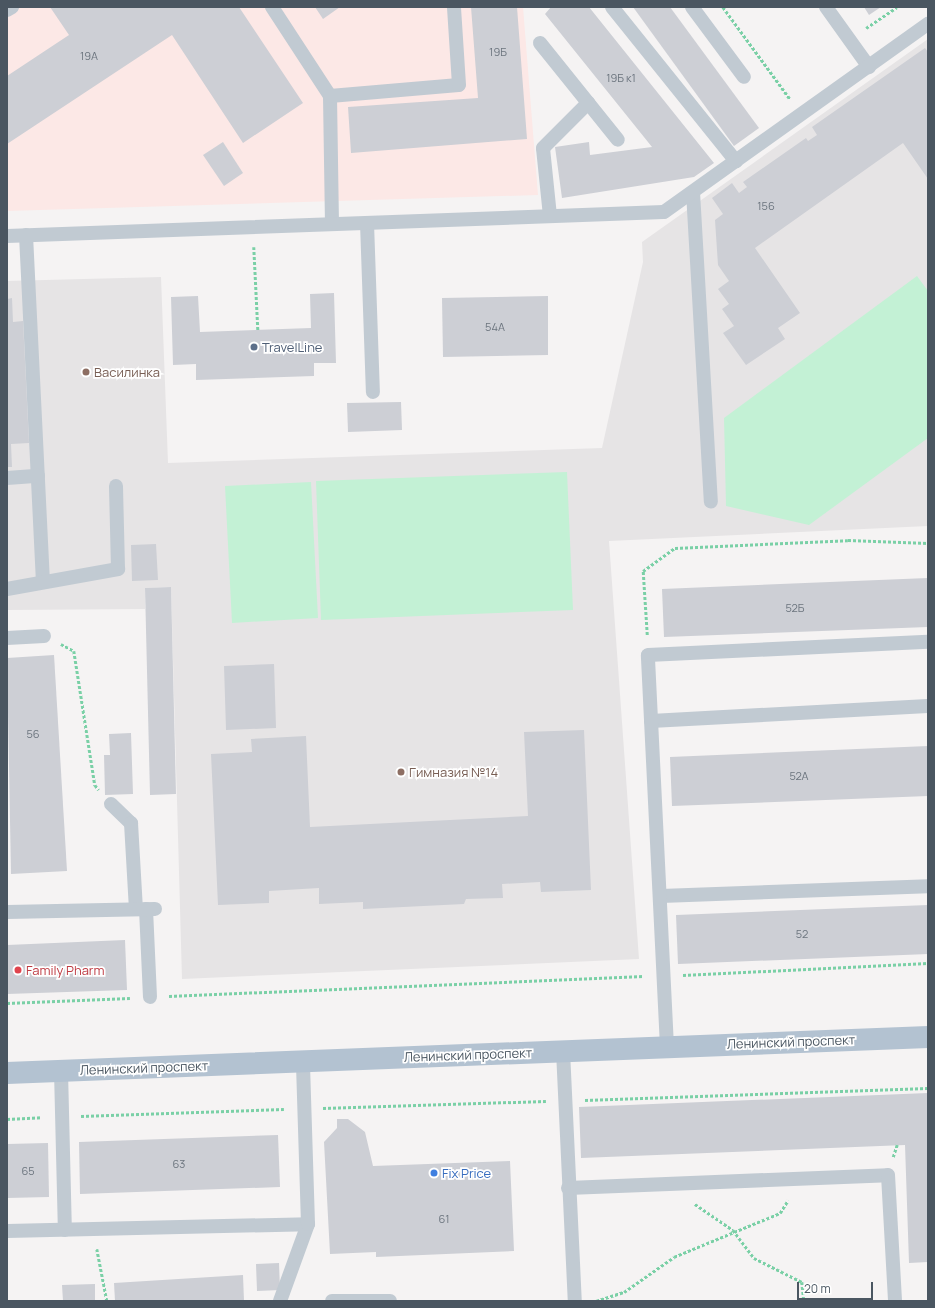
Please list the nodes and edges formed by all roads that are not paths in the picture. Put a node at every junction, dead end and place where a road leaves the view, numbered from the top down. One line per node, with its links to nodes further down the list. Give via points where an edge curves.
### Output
1 (12, 7): 7 (lane)
2 (272, 7): 12 (lane)
3 (454, 7): 12 (lane, via 459,85)
4 (612, 7): 15 (lane)
5 (692, 7): 11 (lane)
6 (826, 7): 10 (lane)
7 (7, 10)
8 (928, 24): 10 (lane)
9 (540, 43): 13 (lane)
10 (869, 67): 15 (lane)
11 (744, 77)
12 (330, 96): 19 (lane)
13 (588, 103): 14 (lane); 17 (lane, via 543,148)
14 (618, 140)
15 (736, 161): 16 (lane)
16 (693, 192): 17 (lane, via 664,212); 26 (lane)
17 (550, 216): 18 (lane)
18 (367, 223): 19 (lane); 22 (lane)
19 (332, 224): 20 (lane)
20 (26, 235): 21 (lane); 23 (lane)
21 (7, 236)
22 (373, 392)
23 (38, 476): 24 (lane); 27 (lane)
24 (7, 478)
25 (116, 486): 27 (lane, via 118,569)
26 (711, 501)
27 (43, 582): 28 (lane)
28 (7, 589)
29 (44, 636): 30 (lane)
30 (7, 638)
31 (928, 642): 33 (lane, via 648,655)
32 (928, 706): 33 (lane)
33 (651, 721): 36 (lane)
34 (111, 804): 37 (lane, via 131,823)
35 (928, 886): 36 (lane)
36 (661, 896): 41 (lane)
37 (146, 909): 38 (lane); 39 (lane)
38 (7, 912)
39 (150, 997)
40 (928, 1036): 41 (main road, Ленинский проспект)
41 (667, 1047): 42 (main road, Ленинский проспект)
42 (563, 1051): 43 (main road, Ленинский проспект); 46 (lane)
43 (303, 1061): 44 (main road, Ленинский проспект); 47 (lane)
44 (61, 1071): 45 (main road, Ленинский проспект); 48 (lane)
45 (7, 1073)
46 (568, 1188): 53 (lane); 54 (lane, via 888,1175)
47 (308, 1224): 48 (lane); 50 (lane)
48 (65, 1230): 49 (lane)
49 (7, 1231)
50 (280, 1301)
51 (332, 1301): 52 (lane)
52 (390, 1301)
53 (575, 1301)
54 (895, 1301)

